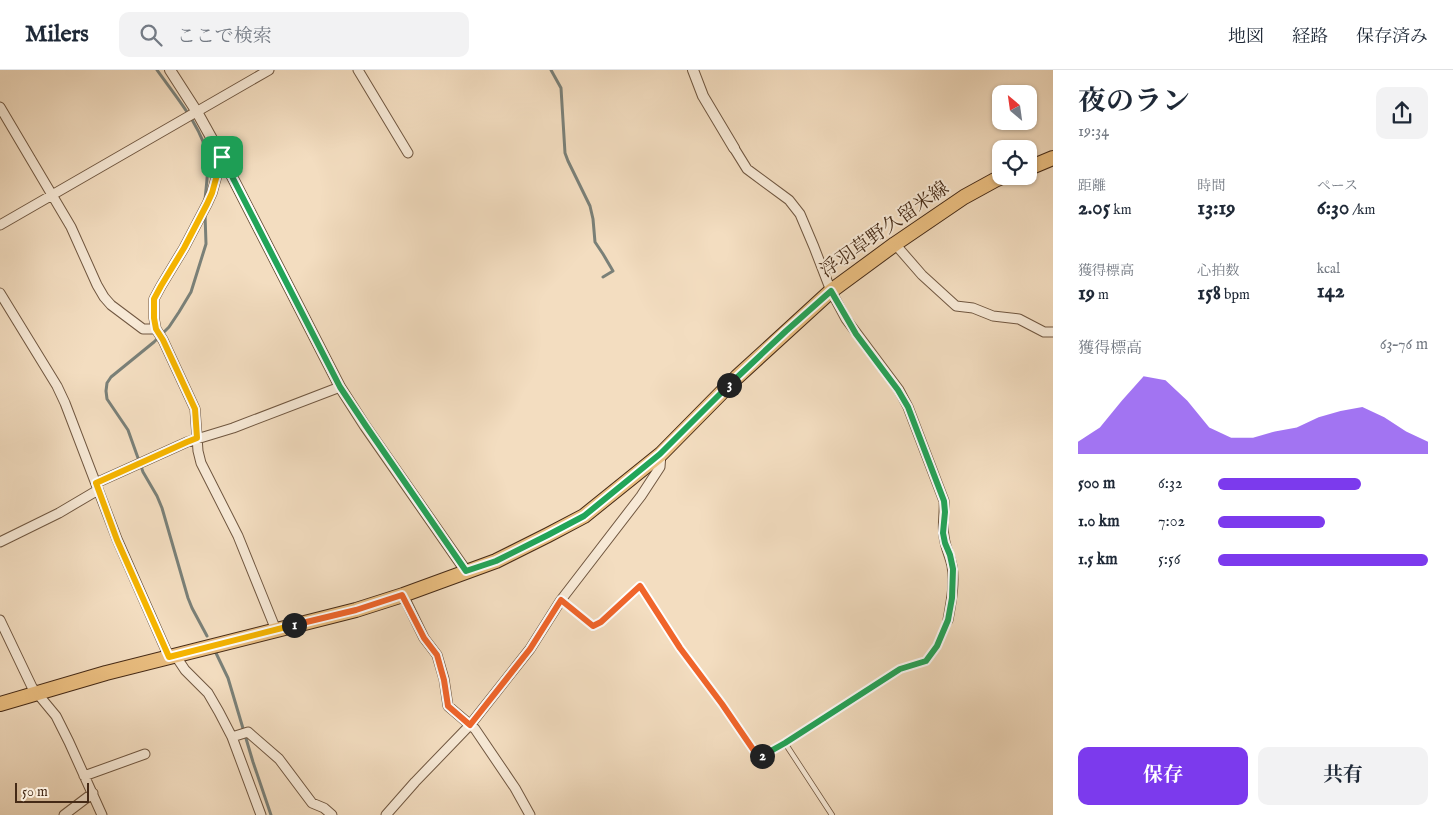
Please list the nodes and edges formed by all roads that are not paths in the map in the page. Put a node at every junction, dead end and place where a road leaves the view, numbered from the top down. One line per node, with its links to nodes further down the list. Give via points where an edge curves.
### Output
1 (170, 70): 6 (street)
2 (269, 70): 6 (street)
3 (358, 70): 8 (street)
4 (693, 70): 7 (street, via 703,96)
5 (0, 107): 13 (street)
6 (191, 116): 9 (street); 13 (street)
7 (734, 148): 16 (street, via 747,169 795,207)
8 (408, 153)
9 (222, 157): 19 (street, via 207,204 154,299 154,318); 20 (street)
10 (1053, 158): 11 (main road)
11 (1037, 165)
12 (992, 182): 15 (main road, 浮羽草野久留米線)
13 (52, 195): 14 (street); 19 (street, via 104,297 143,329)
14 (0, 225)
15 (894, 244): 16 (main road, 浮羽草野久留米線); 18 (street, via 956,306 1019,319 1044,332)
16 (831, 291): 22 (main road, 浮羽草野久留米線, via 737,377); 29 (street, via 856,334 908,407 944,501 943,533 953,569)
17 (0, 293): 23 (street, via 57,386)
18 (1053, 332)
19 (159, 334): 21 (street, via 195,409)
20 (340, 387): 21 (street, via 233,428); 25 (street)
21 (197, 438): 23 (street); 30 (street, via 201,463 238,536)
22 (660, 454): 25 (main road, 浮羽草野久留米線, via 584,516 496,561); 27 (street, via 660,467 641,496)
23 (97, 487): 24 (street, via 59,513); 31 (street, via 117,540)
24 (0, 542)
25 (466, 571): 26 (main road, 浮羽草野久留米線)
26 (402, 595): 30 (main road, 浮羽草野久留米線); 34 (street, via 424,638 437,655 448,706)
27 (561, 600): 34 (street, via 530,649); 36 (lane, via 593,626 640,586 759,758)
28 (0, 620): 32 (street)
29 (948, 620): 36 (lane, via 937,646 926,661 900,669)
30 (276, 630): 31 (main road, 浮羽草野久留米線)
31 (172, 656): 32 (main road, 浮羽草野久留米線); 35 (street, via 208,693)
32 (38, 694): 33 (main road, 浮羽草野久留米線); 38 (street, via 56,716)
33 (0, 704)
34 (470, 725): 44 (street); 45 (street)
35 (232, 737): 42 (street); 43 (street, via 245,733 279,759 312,803)
36 (785, 743): 46 (lane)
37 (145, 754): 38 (street)
38 (84, 776): 39 (street)
39 (93, 793): 40 (street); 41 (street)
40 (64, 815)
41 (102, 815)
42 (261, 815)
43 (332, 815)
44 (386, 815)
45 (530, 815)
46 (832, 815)

